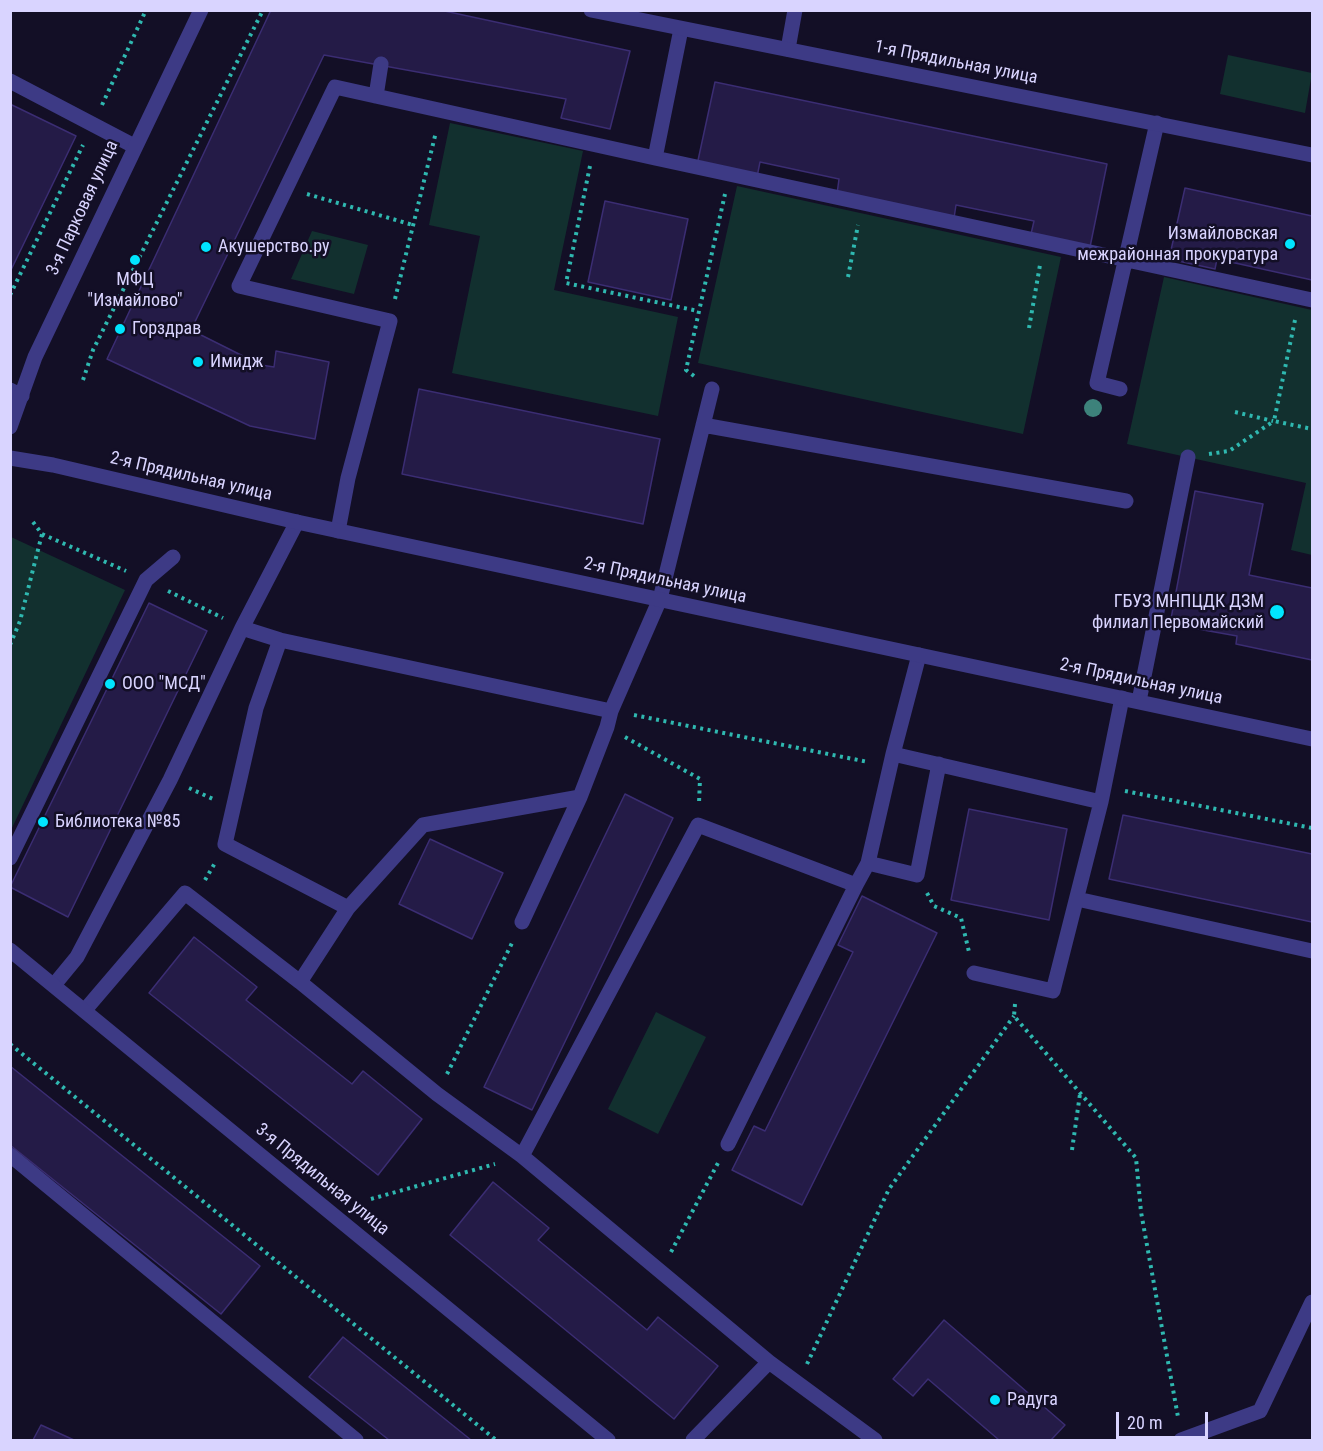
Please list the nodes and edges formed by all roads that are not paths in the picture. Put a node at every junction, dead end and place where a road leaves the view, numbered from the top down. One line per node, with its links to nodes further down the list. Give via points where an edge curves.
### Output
1 (201, 10): 10 (street, 3-я Парковая улица)
2 (591, 10): 4 (street, 1-я Прядильная улица)
3 (795, 10): 5 (street)
4 (681, 28): 5 (street, 1-я Прядильная улица); 12 (street)
5 (788, 49): 9 (street, 1-я Прядильная улица)
6 (381, 64): 8 (street)
7 (10, 81): 10 (street)
8 (376, 96): 12 (street); 24 (street, via 335,87 239,286 390,321 348,478)
9 (1157, 123): 11 (street, 1-я Прядильная улица); 13 (street)
10 (134, 146): 17 (street, 3-я Парковая улица)
11 (1312, 155)
12 (655, 158): 13 (street)
13 (1126, 259): 14 (street); 16 (street, via 1097,383)
14 (1306, 299)
15 (712, 389): 18 (street)
16 (1120, 389)
17 (16, 393): 19 (street, 3-я Парковая улица)
18 (703, 425): 22 (street); 26 (street)
19 (10, 427)
20 (1188, 457): 31 (street)
21 (10, 458): 23 (street, 2-я Прядильная улица)
22 (1126, 501)
23 (297, 522): 24 (street, 2-я Прядильная улица); 27 (street)
24 (338, 531): 26 (street, 2-я Прядильная улица)
25 (172, 558): 38 (street, via 146,580)
26 (660, 599): 29 (street, 2-я Прядильная улица); 32 (street)
27 (242, 628): 28 (street); 48 (street, via 170,780 83,946)
28 (279, 640): 32 (street); 42 (street, via 256,708 225,844)
29 (919, 656): 30 (street, 2-я Прядильная улица); 34 (street)
30 (1122, 698): 31 (street, 2-я Прядильная улица); 36 (street)
31 (1139, 701): 33 (street, 2-я Прядильная улица)
32 (611, 711): 37 (street)
33 (1312, 739)
34 (891, 760): 35 (street); 39 (street)
35 (939, 764): 36 (street); 39 (street, via 917,875)
36 (1102, 794): 41 (street)
37 (580, 797): 42 (street, via 423,825); 43 (street)
38 (10, 858)
39 (868, 863): 40 (street)
40 (856, 885): 50 (street); 52 (street, via 698,825)
41 (1077, 899): 45 (street); 46 (street, via 1053,992)
42 (348, 908): 47 (street)
43 (522, 922)
44 (10, 950): 48 (street, 3-я Прядильная улица)
45 (1312, 951)
46 (974, 973)
47 (300, 982): 49 (street, via 185,893); 52 (street, via 437,1094)
48 (54, 985): 49 (street, 3-я Прядильная улица)
49 (85, 1010): 56 (street, 3-я Прядильная улица)
50 (728, 1144)
51 (10, 1155): 55 (street)
52 (522, 1156): 54 (street)
53 (1312, 1302): 59 (street, via 1260,1411)
54 (769, 1362): 57 (street); 58 (street)
55 (357, 1440)
56 (608, 1440)
57 (693, 1440)
58 (875, 1440)
59 (1181, 1440)

